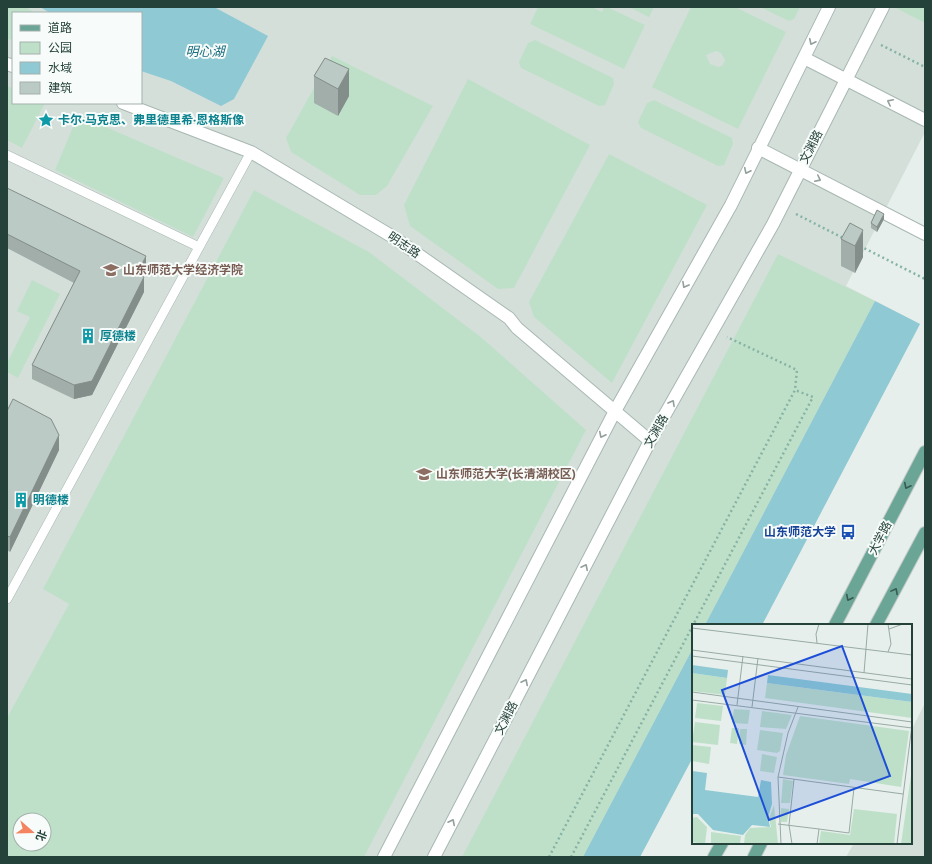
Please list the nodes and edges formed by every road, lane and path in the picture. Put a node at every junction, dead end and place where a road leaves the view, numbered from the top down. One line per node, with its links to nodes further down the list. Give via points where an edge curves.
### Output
1 (829, 7): 4 (street, one-way to 4)
2 (883, 7): 3 (street, 文渊路)
3 (867, 38): 5 (path); 6 (street, 文渊路)
4 (804, 58): 6 (street); 9 (street)
5 (925, 67)
6 (845, 79): 8 (street, one-way to 6); 12 (street, 文渊路)
7 (127, 104): 10 (street, 明志路)
8 (925, 120)
9 (758, 148): 12 (street); 21 (street, one-way to 21, via 730,205)
10 (251, 152): 17 (lane); 21 (street, 明志路, via 393,237 508,318)
11 (7, 155): 17 (lane)
12 (800, 170): 13 (street, 文渊路); 14 (street, one-way to 14)
13 (781, 207): 15 (path); 19 (street, 文渊路)
14 (925, 234)
15 (847, 240)
16 (853, 243): 18 (path)
17 (199, 247): 25 (lane)
18 (925, 279)
19 (712, 330): 20 (path, via 797,370); 22 (street, 文渊路, one-way to 19)
20 (795, 390): 26 (path, via 813,397); 34 (path)
21 (615, 411): 22 (street, 明志路); 32 (street, one-way to 32)
22 (650, 441): 33 (street, 文渊路, one-way to 22)
23 (925, 452): 27 (main road, 大学路, one-way to 27)
24 (925, 533): 28 (main road, one-way to 24)
25 (7, 599)
26 (694, 624)
27 (836, 624)
28 (877, 624)
29 (692, 627): 35 (path)
30 (721, 844): 36 (main road)
31 (760, 844): 37 (main road)
32 (384, 857)
33 (434, 857)
34 (549, 857)
35 (571, 857)
36 (714, 857)
37 (754, 857)

